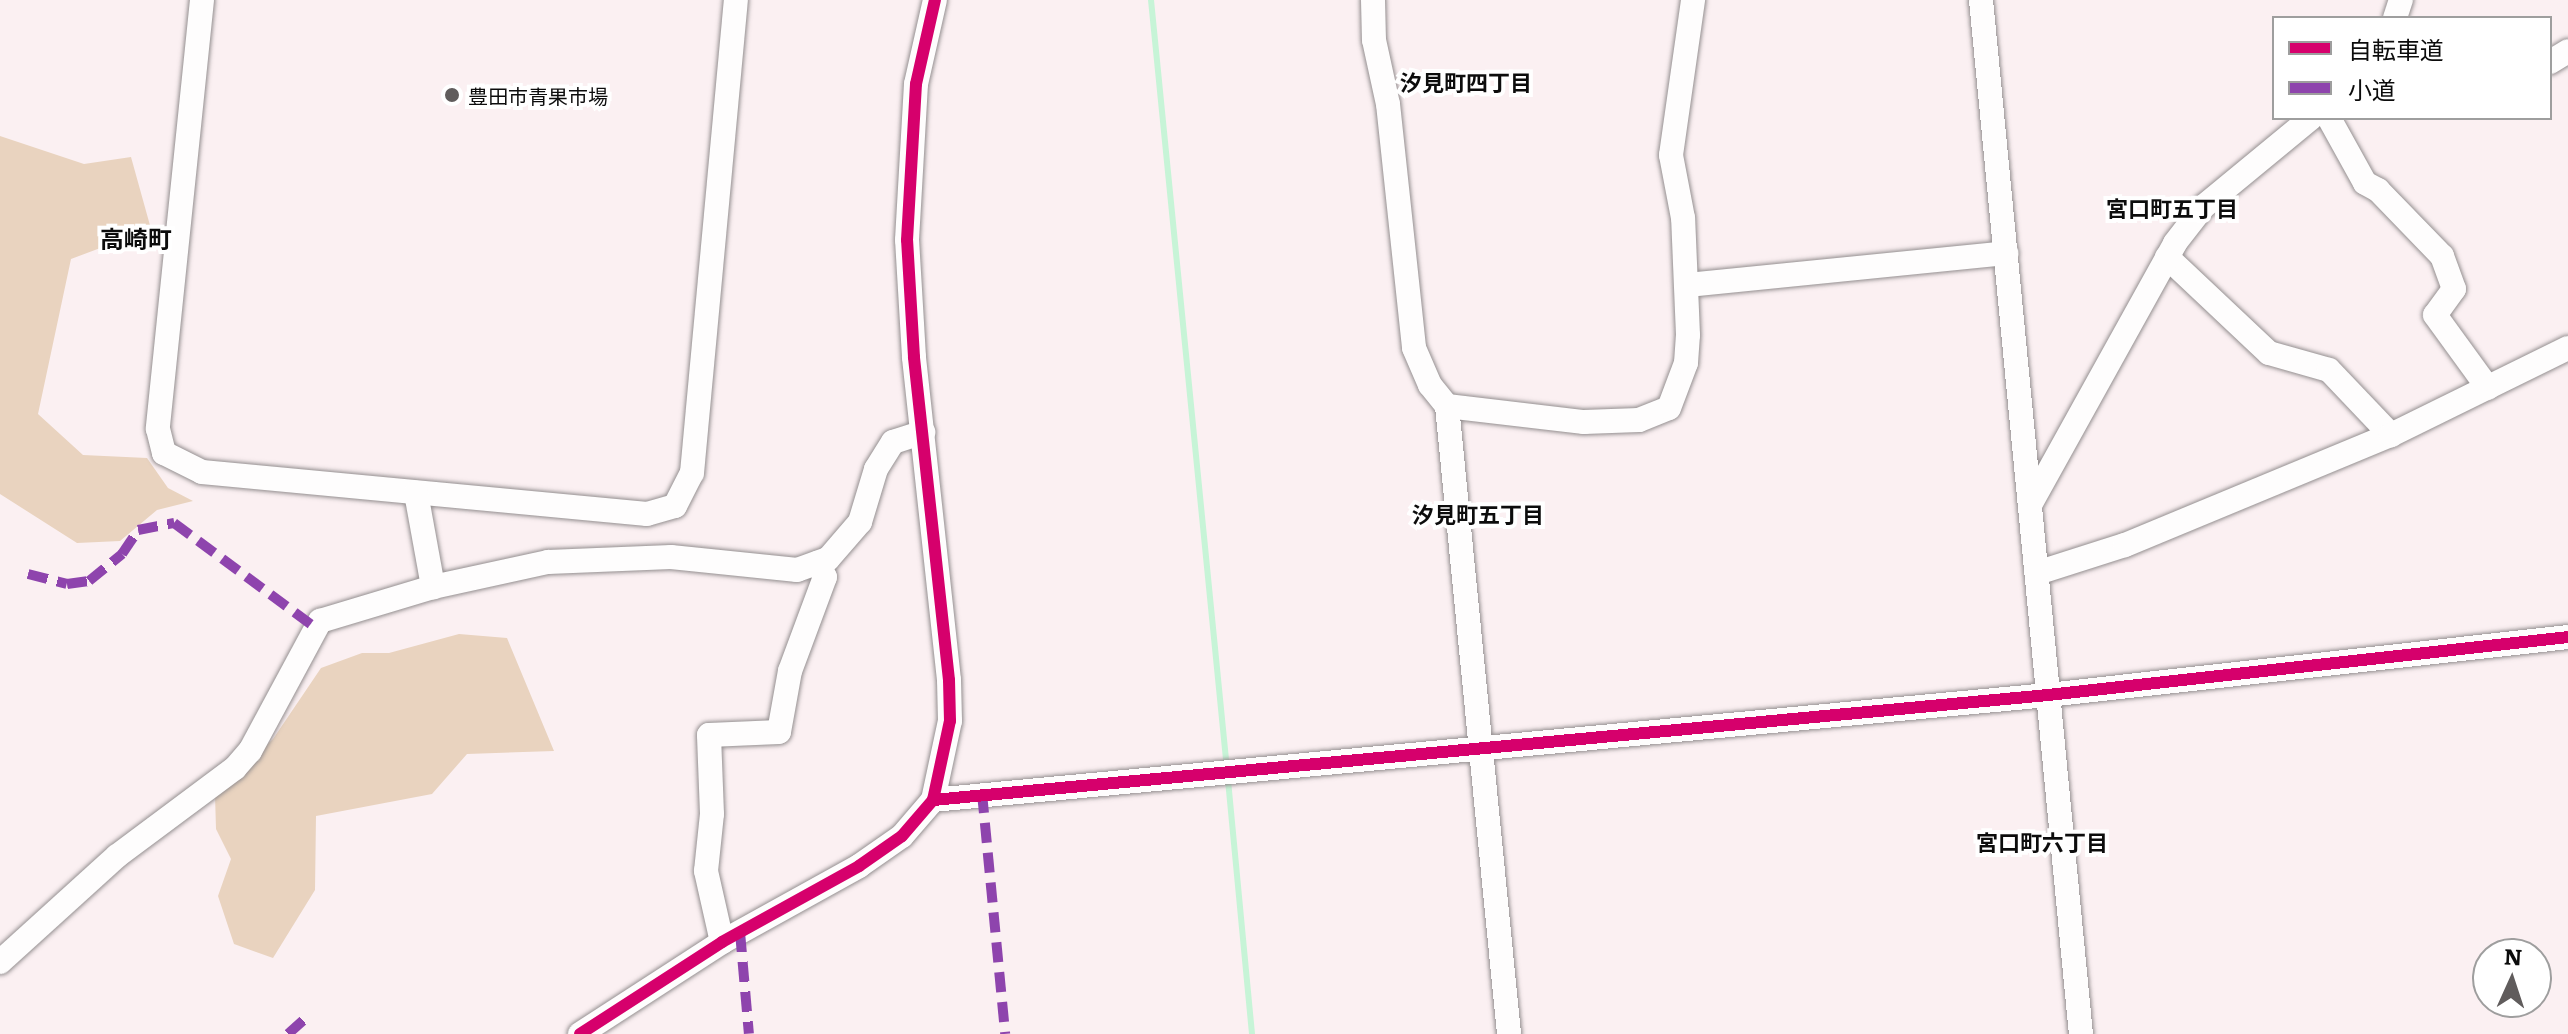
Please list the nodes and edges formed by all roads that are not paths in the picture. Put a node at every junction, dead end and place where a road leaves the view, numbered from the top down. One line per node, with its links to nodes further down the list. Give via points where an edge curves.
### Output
1 (202, 0): 17 (street, via 158,429 164,453 202,472)
2 (736, 0): 17 (street, via 692,473 675,506 647,514)
3 (935, 0): 15 (street, via 916,84 907,240)
4 (1373, 0): 14 (street, via 1414,348 1430,385)
5 (1693, 0): 11 (street, via 1671,155)
6 (1981, 0): 9 (street)
7 (2309, 120): 10 (street, via 2203,207)
8 (2330, 120): 13 (street, via 2365,183 2442,256 2454,289 2435,315)
9 (2006, 253): 11 (street); 18 (street)
10 (2167, 257): 16 (street, via 2269,353 2329,370); 18 (street)
11 (1687, 285): 14 (street, via 1686,363 1669,408 1657,416 1584,422)
12 (2568, 348): 13 (street)
13 (2488, 388): 16 (street)
14 (1447, 406): 24 (street)
15 (923, 432): 19 (street, via 893,442 876,469 860,522 828,559); 25 (street, via 949,680 950,721)
16 (2391, 435): 20 (street, via 2125,545)
17 (416, 493): 21 (street)
18 (2030, 506): 20 (street)
19 (818, 563): 21 (street, via 797,570 671,557 579,560); 26 (street, via 825,577 790,671 779,732 709,735 712,814 706,871)
20 (2037, 573): 23 (street)
21 (433, 587): 27 (street, via 313,626 260,733 235,768 117,856)
22 (2568, 637): 23 (street)
23 (2048, 695): 24 (street); 30 (street)
24 (1482, 747): 25 (street); 29 (street)
25 (933, 800): 26 (street, via 902,836 859,866)
26 (722, 942): 28 (street)
27 (0, 962)
28 (580, 1034)
29 (1509, 1034)
30 (2081, 1034)

